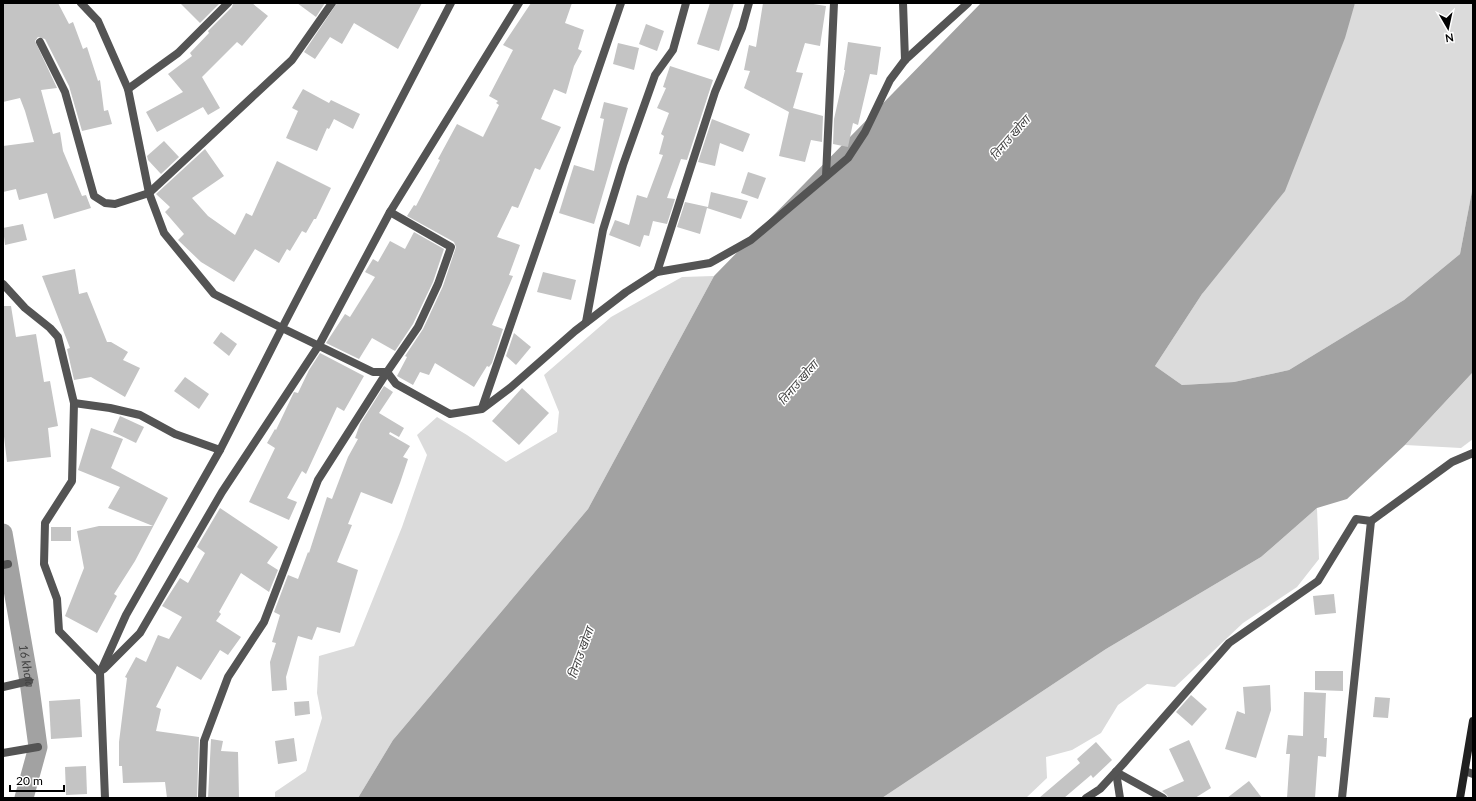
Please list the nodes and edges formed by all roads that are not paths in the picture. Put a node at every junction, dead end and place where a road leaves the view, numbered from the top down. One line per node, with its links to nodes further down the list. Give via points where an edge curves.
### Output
1 (81, 3): 14 (street, via 98,21)
2 (228, 3): 14 (street, via 178,53)
3 (332, 3): 16 (street, via 292,60)
4 (451, 3): 21 (street)
5 (519, 3): 17 (street)
6 (621, 3): 25 (street)
7 (686, 3): 20 (street, via 673,50 655,75 603,230)
8 (749, 3): 18 (street, via 742,28 715,92)
9 (834, 3): 15 (street)
10 (903, 3): 13 (street)
11 (968, 3): 13 (street)
12 (40, 42): 16 (street, via 65,92 94,196 105,203 114,204)
13 (905, 60): 15 (street, via 890,80 865,132 848,158)
14 (128, 89): 16 (street)
15 (826, 176): 18 (street, via 751,240 710,263)
16 (149, 193): 21 (street, via 164,233 214,294)
17 (390, 212): 22 (street); 23 (street, via 451,247 438,284 418,327)
18 (657, 272): 20 (street)
19 (3, 284): 24 (street, via 25,308 58,337)
20 (586, 322): 25 (street)
21 (282, 328): 22 (street); 26 (street)
22 (319, 345): 23 (street, via 373,372); 29 (street, via 222,492 140,633)
23 (387, 372): 25 (street, via 396,384 450,414); 39 (street, via 318,480 264,622 228,677 204,741)
24 (74, 403): 26 (street, via 140,415 175,434); 29 (street, via 72,481 45,523 44,564 57,599 59,631)
25 (482, 409)
26 (220, 450): 29 (street, via 126,615)
27 (1473, 453): 28 (street, via 1452,462)
28 (1371, 521): 36 (street, via 1356,520 1318,581 1229,643); 43 (street)
29 (100, 672): 38 (street)
30 (29, 681): 31 (street)
31 (3, 687)
32 (1473, 721): 35 (main road)
33 (38, 747): 34 (street)
34 (3, 753)
35 (1465, 771): 37 (street); 44 (main road)
36 (1116, 772): 40 (street, via 1100,789); 41 (street); 42 (street)
37 (1473, 774)
38 (105, 798)
39 (202, 798)
40 (1086, 798)
41 (1120, 798)
42 (1163, 798)
43 (1342, 798)
44 (1460, 798)

